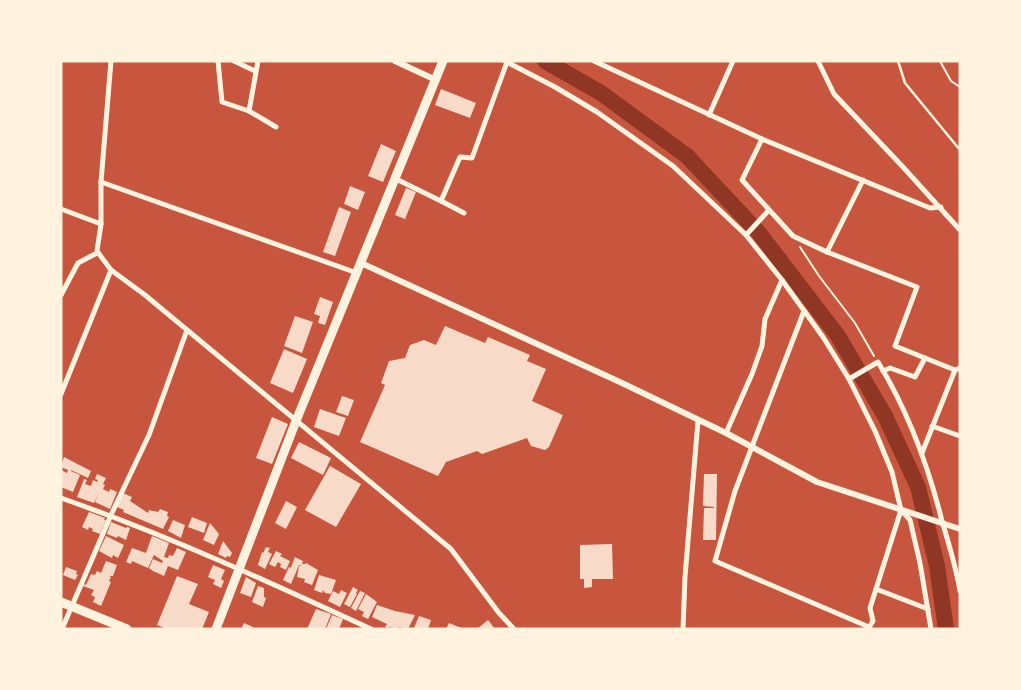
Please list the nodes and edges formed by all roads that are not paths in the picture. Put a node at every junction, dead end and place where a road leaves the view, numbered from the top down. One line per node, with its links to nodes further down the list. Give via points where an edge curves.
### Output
1 (111, 61): 21 (street)
2 (218, 61): 14 (street, via 222,102)
3 (234, 61): 12 (street)
4 (258, 61): 12 (street)
5 (395, 61): 13 (street)
6 (443, 61): 13 (main road)
7 (594, 61): 15 (street)
8 (732, 61): 15 (street)
9 (818, 61): 23 (street, via 834,94)
10 (898, 61): 18 (lane, via 905,84)
11 (506, 62): 22 (street, via 472,158 460,157); 29 (street, via 597,112 673,166)
12 (255, 71): 14 (street)
13 (436, 80): 19 (main road)
14 (249, 112): 16 (street)
15 (709, 115): 17 (street)
16 (276, 127)
17 (762, 139): 20 (street); 25 (street, via 742,180)
18 (960, 150)
19 (396, 179): 22 (street); 32 (main road)
20 (863, 180): 23 (street, via 930,208); 31 (street)
21 (101, 182): 27 (street); 34 (street)
22 (442, 201): 26 (street)
23 (941, 207): 28 (street)
24 (61, 209): 27 (street)
25 (769, 210): 29 (street); 31 (street, via 793,236)
26 (464, 213)
27 (101, 224): 30 (street)
28 (960, 230)
29 (746, 235): 35 (street)
30 (98, 252): 33 (street); 36 (street, via 78,262)
31 (827, 252): 39 (street, via 917,287 895,346)
32 (361, 263): 34 (main road); 44 (street)
33 (111, 270): 38 (street); 43 (street)
34 (357, 273): 45 (main road)
35 (782, 280): 37 (street); 47 (street, via 765,318 762,346)
36 (61, 295)
37 (804, 311): 42 (street); 49 (street)
38 (187, 330): 45 (street); 53 (street, via 149,436)
39 (925, 358): 40 (street); 41 (street, via 915,378 890,368)
40 (957, 369): 46 (street)
41 (883, 372): 42 (street, via 878,362); 50 (street, via 904,409)
42 (849, 379): 52 (street, via 892,472)
43 (61, 394)
44 (698, 420): 47 (street); 68 (street)
45 (296, 421): 56 (main road); 67 (street, via 451,549)
46 (932, 426): 48 (street); 50 (street)
47 (726, 433): 49 (street)
48 (960, 436)
49 (752, 448): 52 (street, via 817,482); 62 (street, via 735,491 715,561)
50 (922, 453): 54 (street)
51 (61, 498): 53 (street)
52 (901, 510): 54 (street); 57 (street); 61 (street, via 910,520)
53 (111, 515): 56 (street); 60 (street)
54 (943, 523): 55 (street); 58 (street)
55 (960, 529)
56 (238, 568): 65 (main road); 66 (street)
57 (876, 589): 61 (street); 62 (street, via 870,608 873,621)
58 (960, 591)
59 (61, 602): 60 (main road)
60 (72, 606): 63 (street); 64 (main road)
61 (928, 609): 69 (street)
62 (868, 628)
63 (62, 629)
64 (127, 629)
65 (216, 629)
66 (371, 629)
67 (514, 629)
68 (683, 629)
69 (931, 629)

